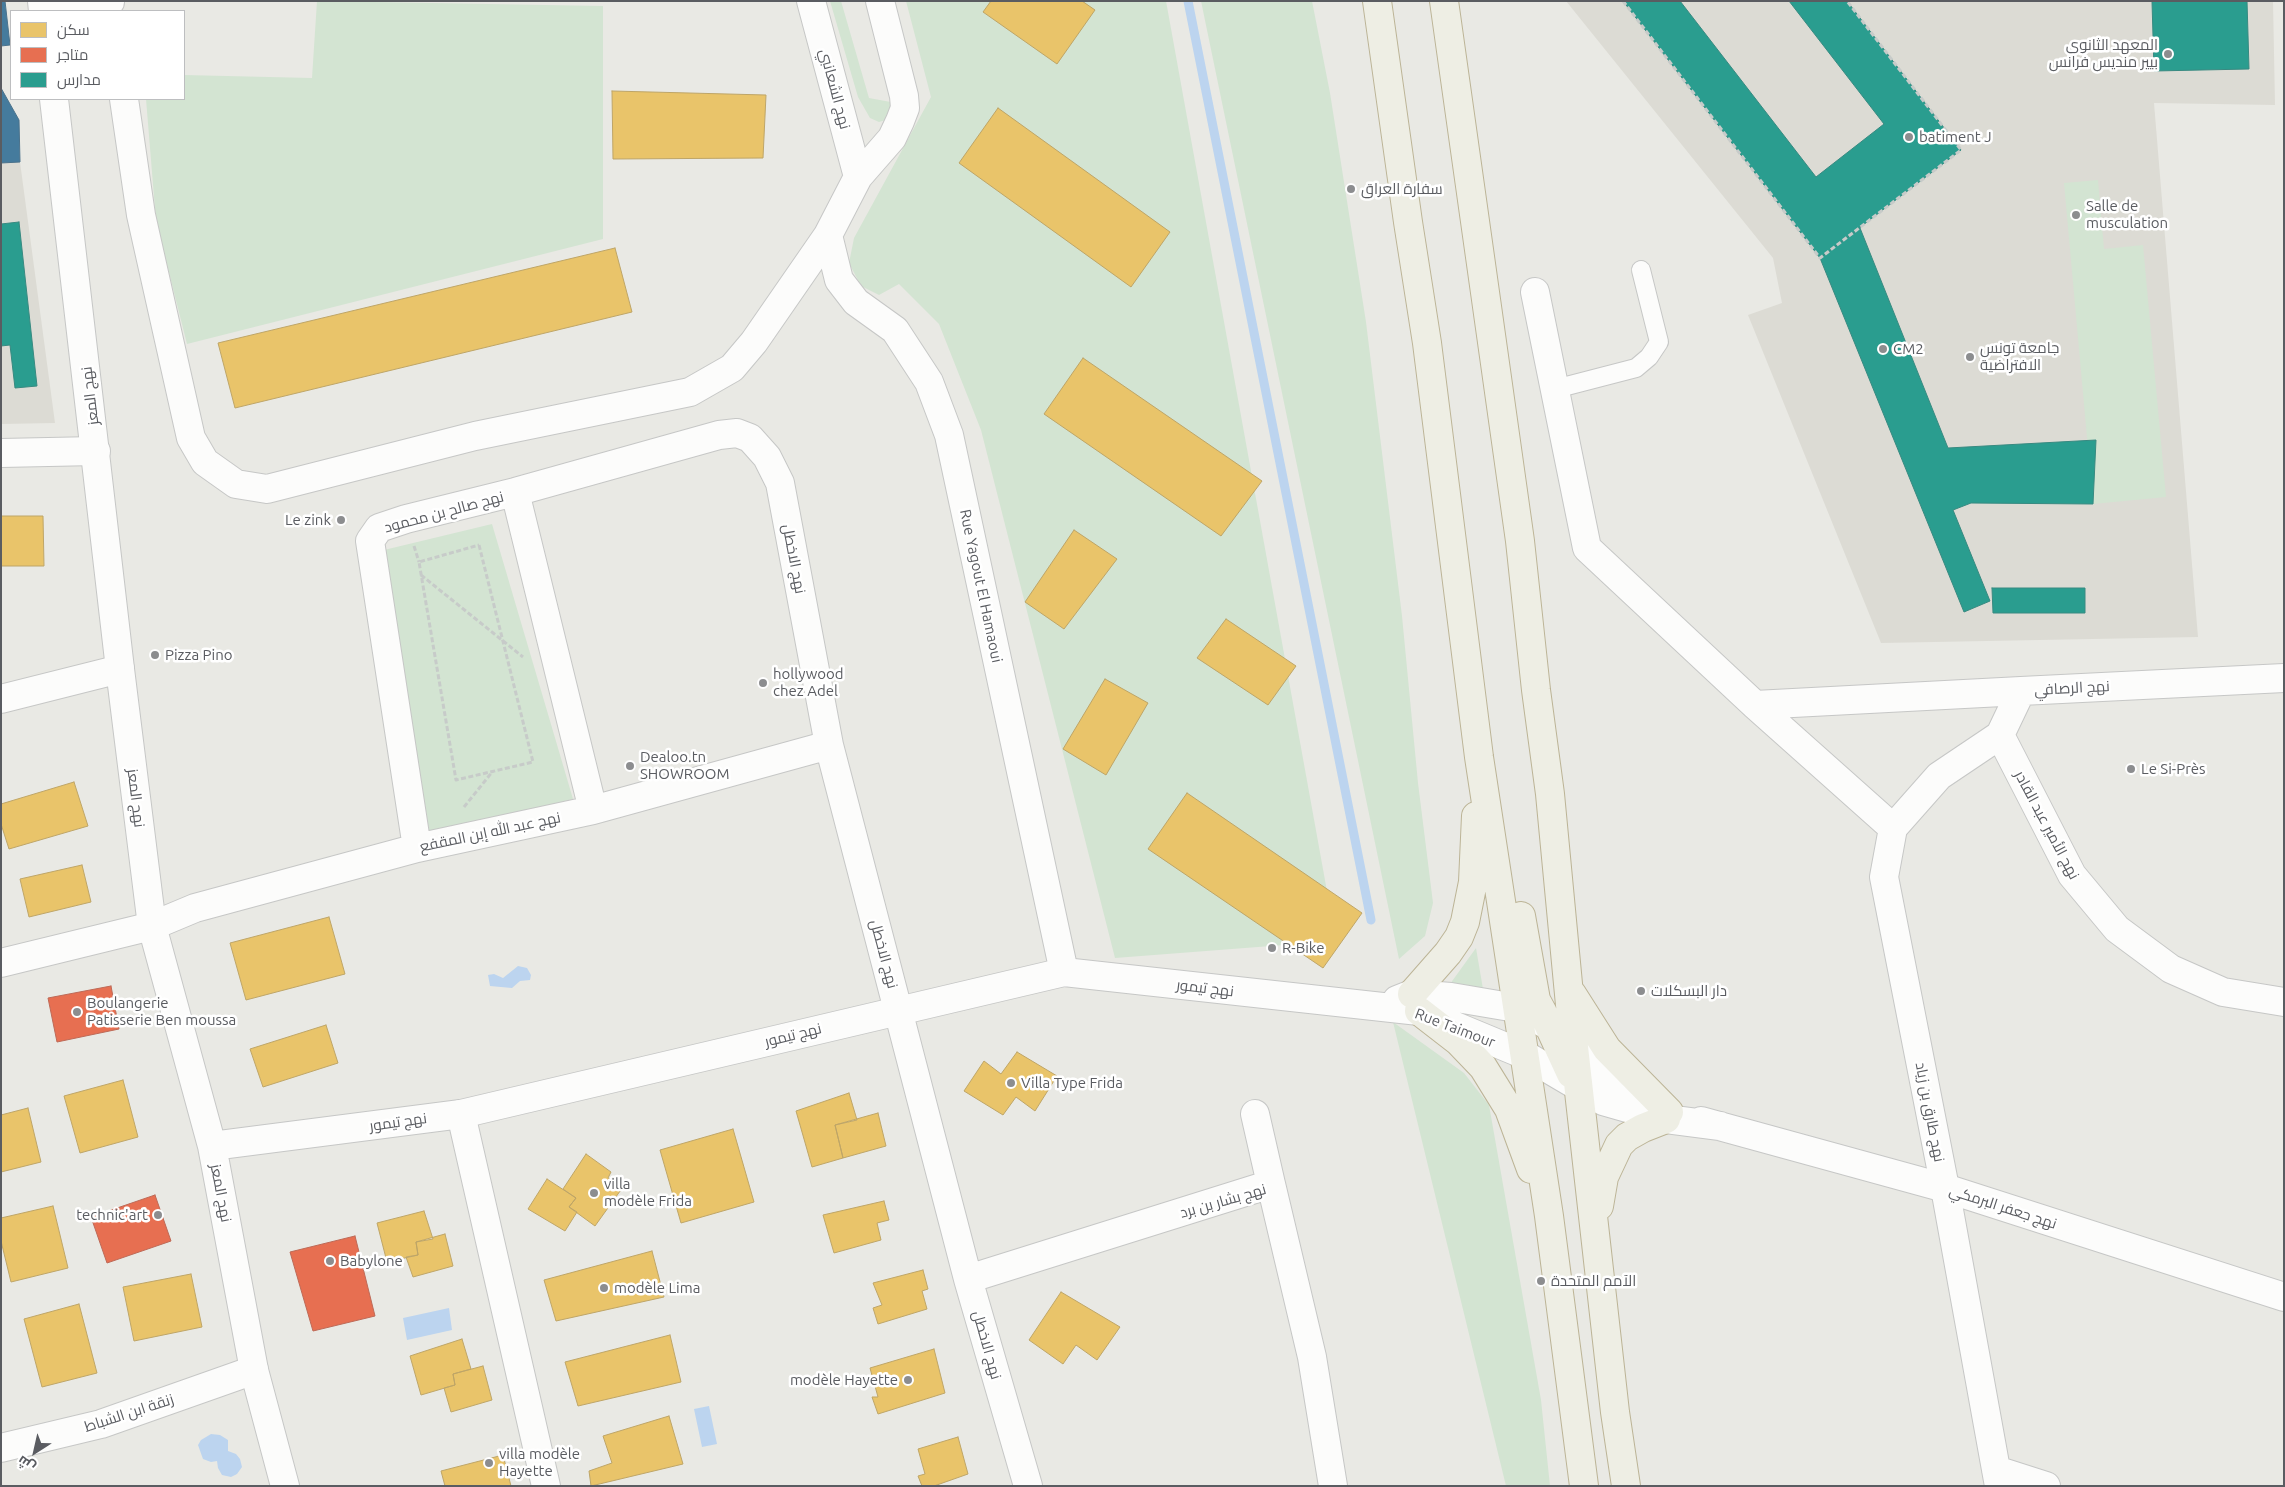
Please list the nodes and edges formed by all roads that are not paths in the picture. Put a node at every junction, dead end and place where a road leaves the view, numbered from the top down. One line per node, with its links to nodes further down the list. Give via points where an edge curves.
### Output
1 (811, 1): 9 (street, نهج الشعانبي)
2 (880, 1): 9 (street, via 905,108 892,138)
3 (1377, 1): 18 (highway)
4 (1444, 1): 33 (highway, via 1520,541)
5 (111, 5): 6 (street)
6 (42, 7)
7 (54, 100): 15 (street, نهج المعز)
8 (124, 100): 10 (street, via 140,215 191,438 205,462 236,484 266,488 475,436 690,392 732,368 754,342)
9 (858, 177): 10 (street)
10 (828, 235): 32 (street, Rue Yagout El Hamaoui, via 839,280 856,302 895,330 928,382 949,435)
11 (1641, 270): 13 (lane, via 1659,342 1649,357 1636,368)
12 (1535, 292): 13 (street)
13 (1555, 389): 23 (street, via 1587,548)
14 (737, 433): 17 (street, نهج صالح بن محمود, via 719,435); 25 (street, نهج الاخطل, via 750,438 768,457 780,483)
15 (96, 451): 16 (street); 19 (street, نهج المعز)
16 (1, 453)
17 (515, 492): 27 (street); 29 (street, نهج صالح بن محمود, via 379,528 370,541)
18 (1464, 623): 26 (highway); 39 (highway, via 1483,685 1536,1000)
19 (120, 669): 22 (street); 30 (street, نهج المعز)
20 (2284, 678): 21 (street, نهج الرصافي)
21 (2021, 691): 23 (street); 24 (street, نهج الرصافي)
22 (1, 699)
23 (1755, 704): 28 (street)
24 (2000, 735): 28 (street, via 1939,776); 34 (street, نهج الأمير عبد القادر, via 2072,875 2118,929 2171,969 2223,992)
25 (829, 745): 27 (street, نهج عبد الله إبن المقفع); 38 (street, نهج الاخطل)
26 (1479, 757): 35 (highway, via 1473,882 1465,922); 37 (highway)
27 (594, 810): 29 (street, نهج عبد الله إبن المقفع)
28 (1893, 828): 48 (street, نهج طارق بن زياد, via 1884,877)
29 (417, 848): 30 (street, نهج عبد الله إبن المقفع, via 194,908)
30 (152, 926): 31 (street, نهج عبد الله إبن المقفع); 46 (street, نهج المعز)
31 (1, 963)
32 (1064, 972): 36 (street, نهج تيمور); 38 (street, نهج تيمور)
33 (1570, 991): 40 (highway); 45 (highway, via 1607,1048)
34 (2284, 1002)
35 (1416, 1003): 36 (street, Rue Taimour); 37 (street, Rue Taimour, via 1451,997); 41 (street, Rue Taimour); 49 (highway, via 1483,1067 1508,1109)
36 (1376, 1008)
37 (1516, 1008): 39 (street, Rue Taimour); 41 (highway); 42 (highway)
38 (899, 1009): 43 (street, نهج تيمور); 51 (street, نهج الاخطل)
39 (1548, 1026): 40 (street, نهج جعفر البرمكي); 42 (highway)
40 (1574, 1047): 42 (highway); 45 (street, نهج جعفر البرمكي, via 1596,1072 1628,1097)
41 (1525, 1055): 42 (street, Rue Taimour); 49 (highway)
42 (1570, 1084): 45 (street, نهج جعفر البرمكي, via 1603,1102); 50 (highway); 54 (highway, via 1567,1099 1589,1292)
43 (461, 1114): 46 (street, نهج تيمور); 58 (street)
44 (1255, 1114): 47 (street)
45 (1667, 1116): 48 (street, نهج جعفر البرمكي, via 1720,1126); 50 (highway, via 1627,1137 1619,1145 1604,1177)
46 (212, 1146): 53 (street, نهج المعز)
47 (1271, 1184): 51 (street, نهج بشار بن برد); 60 (street, نهج بشار بن برد, via 1312,1357)
48 (1945, 1188): 52 (street, نهج جعفر البرمكي); 56 (street, نهج طارق بن زياد)
49 (1549, 1216): 61 (highway)
50 (1595, 1230): 54 (highway)
51 (968, 1279): 59 (street, نهج الاخطل)
52 (2284, 1297)
53 (254, 1370): 55 (street, زنقة ابن الشباط, via 102,1424); 57 (street, نهج المعز)
54 (1615, 1412): 62 (highway)
55 (2, 1443)
56 (1997, 1478): 63 (street)
57 (285, 1486)
58 (546, 1486)
59 (1028, 1486)
60 (1333, 1486)
61 (1584, 1486)
62 (1626, 1486)
63 (2046, 1486)

